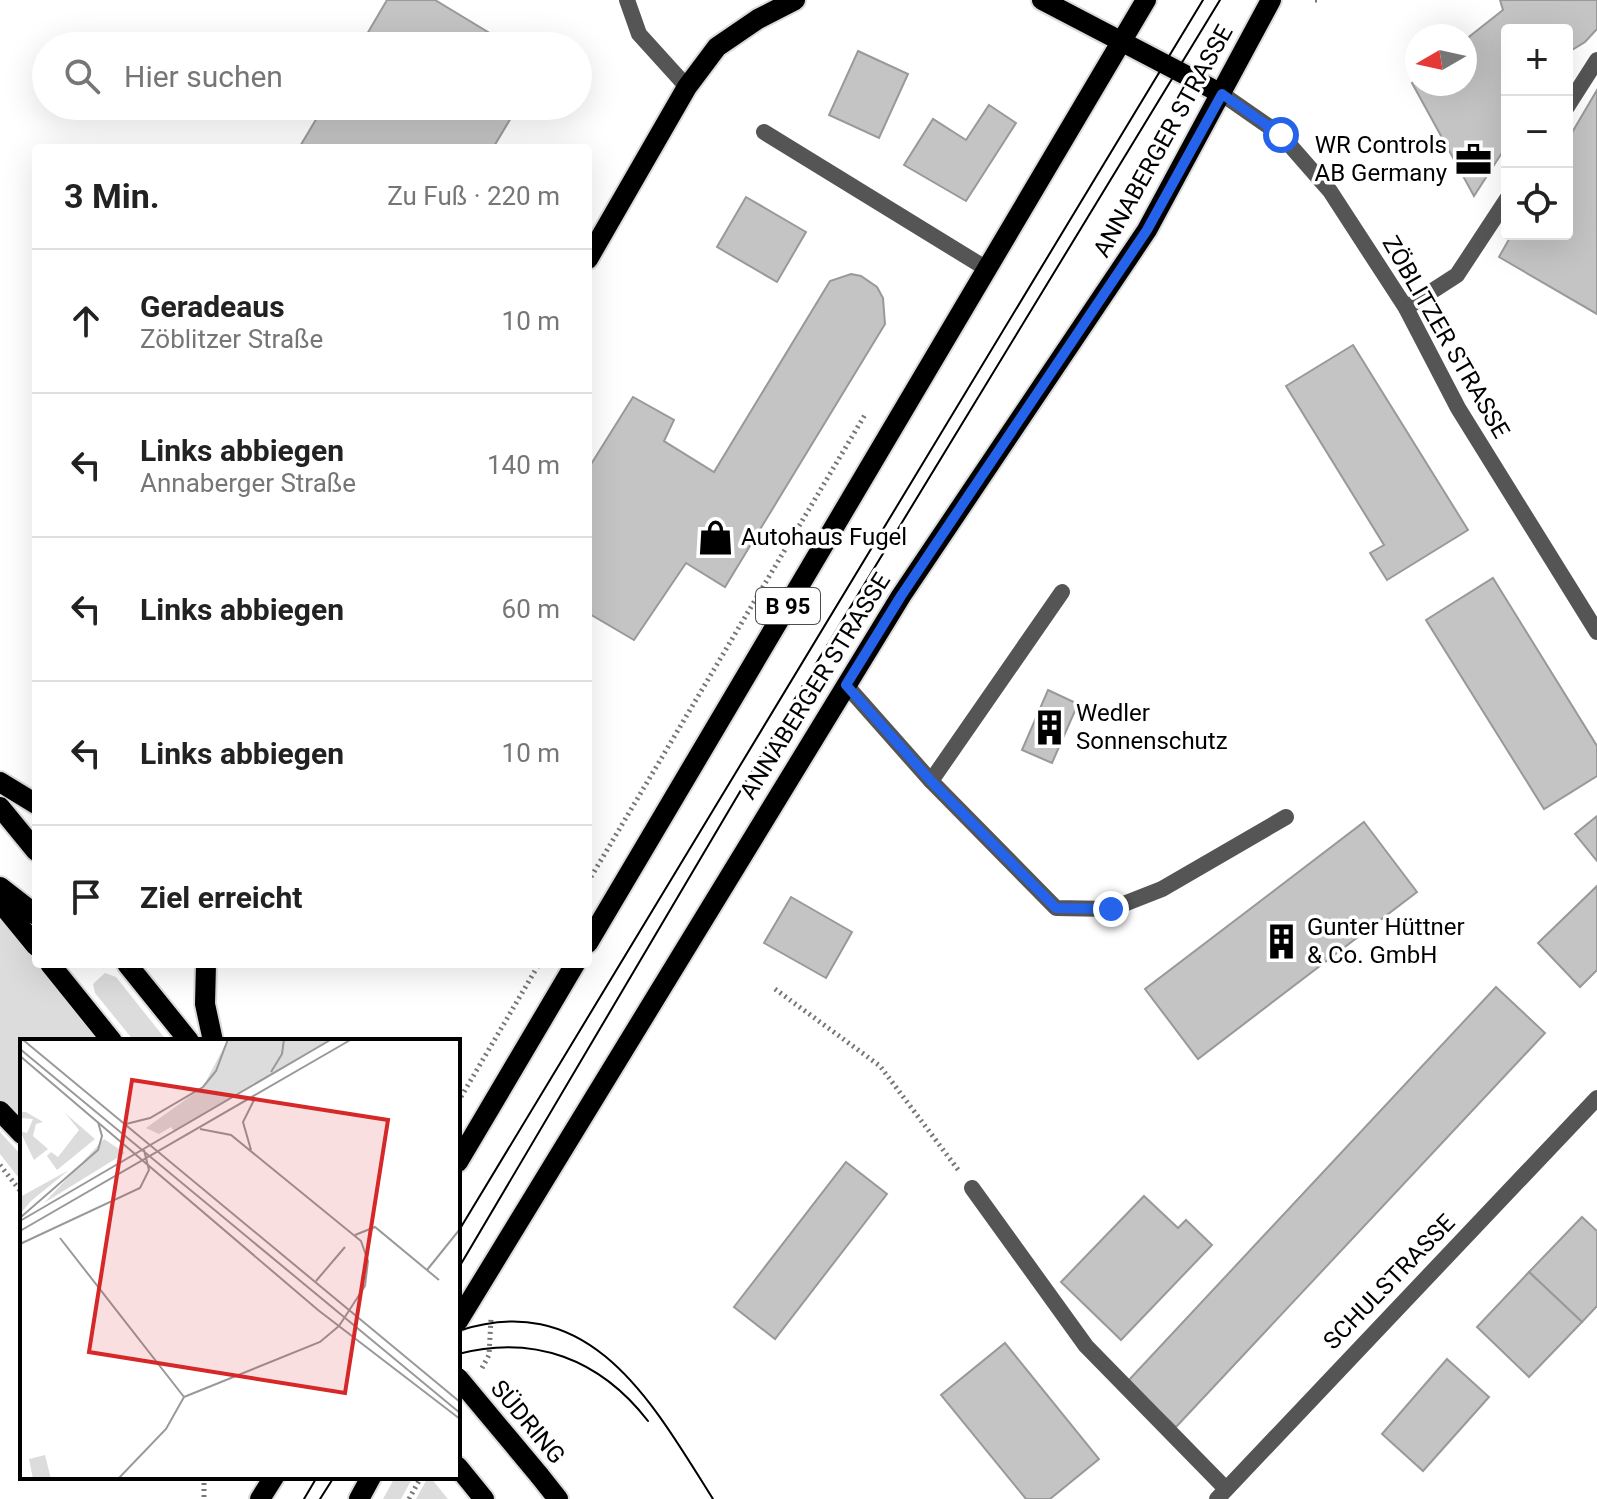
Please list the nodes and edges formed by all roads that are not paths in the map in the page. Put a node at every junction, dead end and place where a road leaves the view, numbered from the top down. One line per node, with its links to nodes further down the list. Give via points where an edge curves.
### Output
1 (627, 0): 8 (street, via 639,34)
2 (795, 0): 8 (main road, via 717,47)
3 (1042, 0): 6 (main road)
4 (1146, 0): 6 (main road, B 95)
5 (1271, 0): 9 (main road, ANNABERGER STRASSE)
6 (1122, 40): 9 (main road); 14 (main road, B 95)
7 (1597, 60): 10 (street)
8 (687, 87): 13 (main road)
9 (1222, 94): 15 (street, ZÖBLITZER STRASSE, via 1281,135 1323,182); 18 (main road, ANNABERGER STRASSE, via 1147,230)
10 (1573, 98)
11 (764, 132): 14 (street)
12 (1501, 208): 15 (street, via 1457,275)
13 (592, 252)
14 (987, 269): 28 (main road, B 95)
15 (1406, 308): 17 (street, ZÖBLITZER STRASSE, via 1458,408)
16 (1062, 592): 19 (street)
17 (1597, 632)
18 (846, 685): 19 (street); 42 (main road, ANNABERGER STRASSE)
19 (931, 781): 23 (street, via 1056,908 1111,909 1162,889)
20 (0, 782): 21 (main road)
21 (32, 802)
22 (0, 807): 24 (main road)
23 (1286, 817)
24 (32, 846)
25 (0, 887): 27 (main road)
26 (0, 902): 29 (main road)
27 (32, 912)
28 (592, 936)
29 (32, 941)
30 (53, 968): 34 (main road)
31 (130, 968): 35 (main road)
32 (206, 968): 36 (main road, via 205,1004)
33 (573, 968): 40 (main road)
34 (110, 1039)
35 (187, 1039)
36 (213, 1039)
37 (1597, 1098): 46 (street, SCHULSTRASSE)
38 (0, 1111): 39 (main road)
39 (20, 1132)
40 (460, 1159)
41 (972, 1188): 46 (street, via 1086,1346)
42 (460, 1318)
43 (460, 1380): 49 (main road, SÜDRING, bridge)
44 (460, 1469): 48 (main road)
45 (370, 1479): 47 (main road)
46 (1221, 1494)
47 (359, 1499)
48 (484, 1499)
49 (558, 1499)

